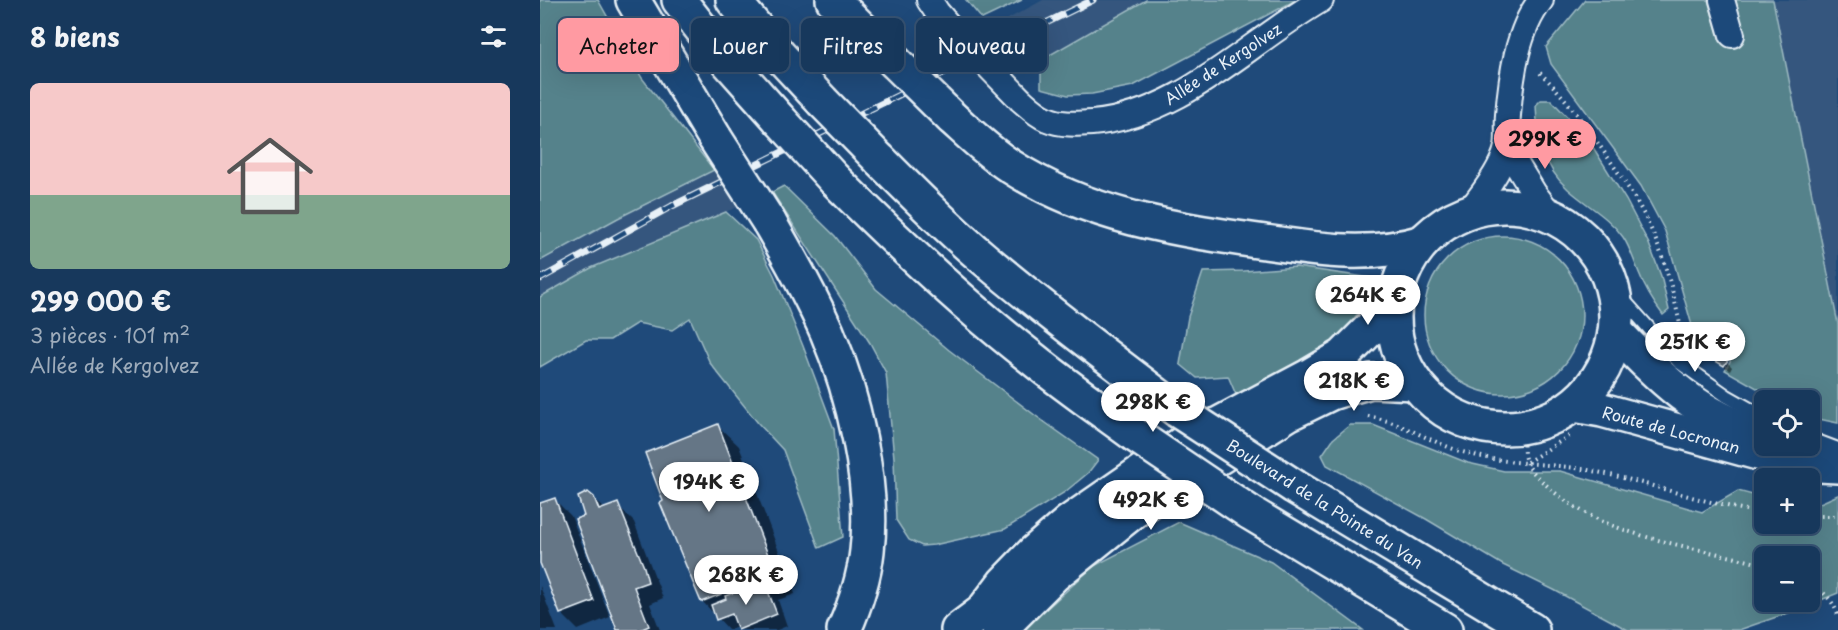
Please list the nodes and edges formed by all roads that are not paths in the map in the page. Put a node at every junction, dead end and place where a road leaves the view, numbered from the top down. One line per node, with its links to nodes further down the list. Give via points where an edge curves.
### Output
1 (633, 0): 25 (main road, bridge, via 798,272 827,333 849,397 866,485 867,550)
2 (679, 0): 28 (main road, bridge, via 722,55 834,178 892,236 1030,358 1249,512)
3 (733, 0): 29 (main road, Boulevard de la Pointe du Van, bridge, via 822,101 932,212 1039,304 1177,410 1295,487)
4 (833, 0): 13 (main road, bridge, via 980,143 1010,166 1090,206 1183,230 1332,251 1380,252)
5 (928, 0): 6 (street, Allée de Kergolvez, bridge, via 1021,100 1047,119 1075,124 1146,112 1180,95)
6 (1321, 0)
7 (1722, 0): 9 (street)
8 (1536, 1): 10 (street, via 1517,60)
9 (1732, 35)
10 (1507, 149): 11 (street, via 1486,190); 12 (street)
11 (1469, 211): 12 (main road, via 1496,205 1524,207); 13 (main road)
12 (1551, 215): 14 (main road, via 1590,244)
13 (1422, 242): 15 (main road, via 1406,266)
14 (1613, 288): 16 (main road); 19 (lane, via 1679,362)
15 (1396, 294): 17 (main road, via 1394,325 1400,355); 26 (main road, via 1371,328 1343,356 1183,443 1069,522 1033,553 982,612)
16 (1616, 332): 18 (main road, via 1599,376); 20 (main road, Route de Locronan, via 1687,399 1724,421)
17 (1414, 383): 18 (main road, via 1436,405 1462,421 1493,428 1542,423); 27 (main road, via 1371,381 1331,393 1288,414 1134,511 1053,576)
18 (1574, 405): 24 (main road, Route de Locronan, via 1776,458)
19 (1754, 411)
20 (1754, 432)
21 (1820, 442): 23 (lane)
22 (1820, 447): 23 (main road)
23 (1838, 449)
24 (1838, 466)
25 (844, 630)
26 (958, 630)
27 (999, 630)
28 (1445, 630)
29 (1532, 630)

